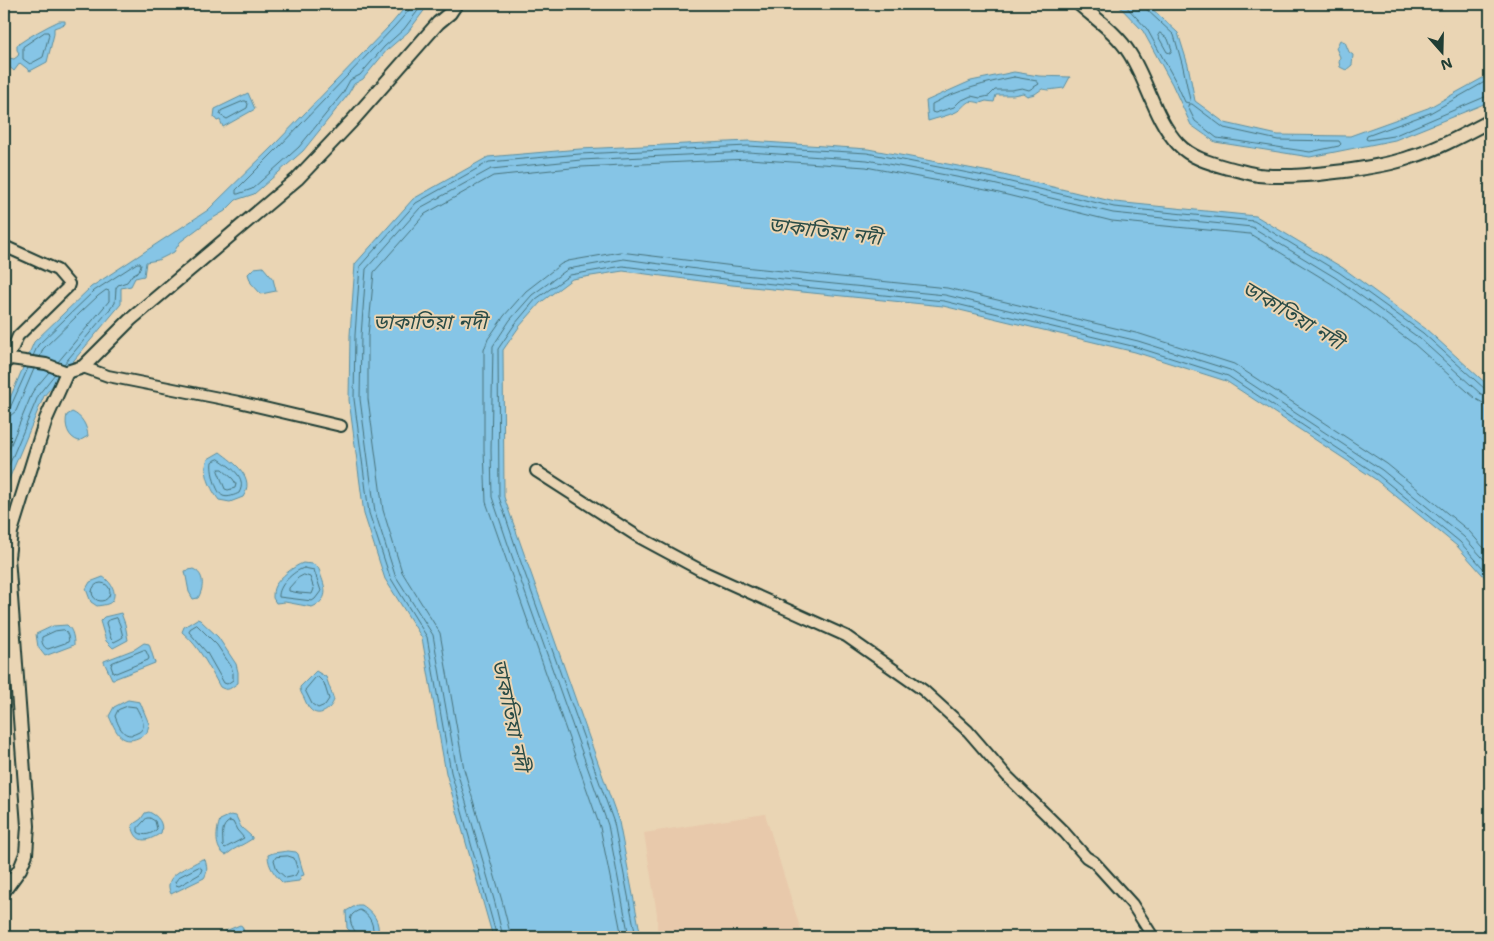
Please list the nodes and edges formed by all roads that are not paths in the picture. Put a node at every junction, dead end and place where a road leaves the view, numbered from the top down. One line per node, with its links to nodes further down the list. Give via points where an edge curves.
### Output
1 (456, 4): 6 (main road, via 297,179 130,320)
2 (1079, 4): 3 (main road, via 1116,35 1130,54 1166,129 1179,145 1191,155 1214,164 1257,174 1304,176 1351,170 1412,157)
3 (1490, 121)
4 (4, 246): 5 (street, via 57,270 69,284 18,336)
5 (5, 361): 7 (street, via 46,364)
6 (83, 367): 7 (main road); 8 (street, via 108,376)
7 (67, 372): 10 (main road, via 46,419 11,532 8,557 28,826 26,854 20,869)
8 (341, 426)
9 (536, 471): 11 (street, via 637,536 704,572 846,636 923,690 968,730 1007,776 1094,862 1132,904)
10 (4, 891)
11 (1154, 937)

